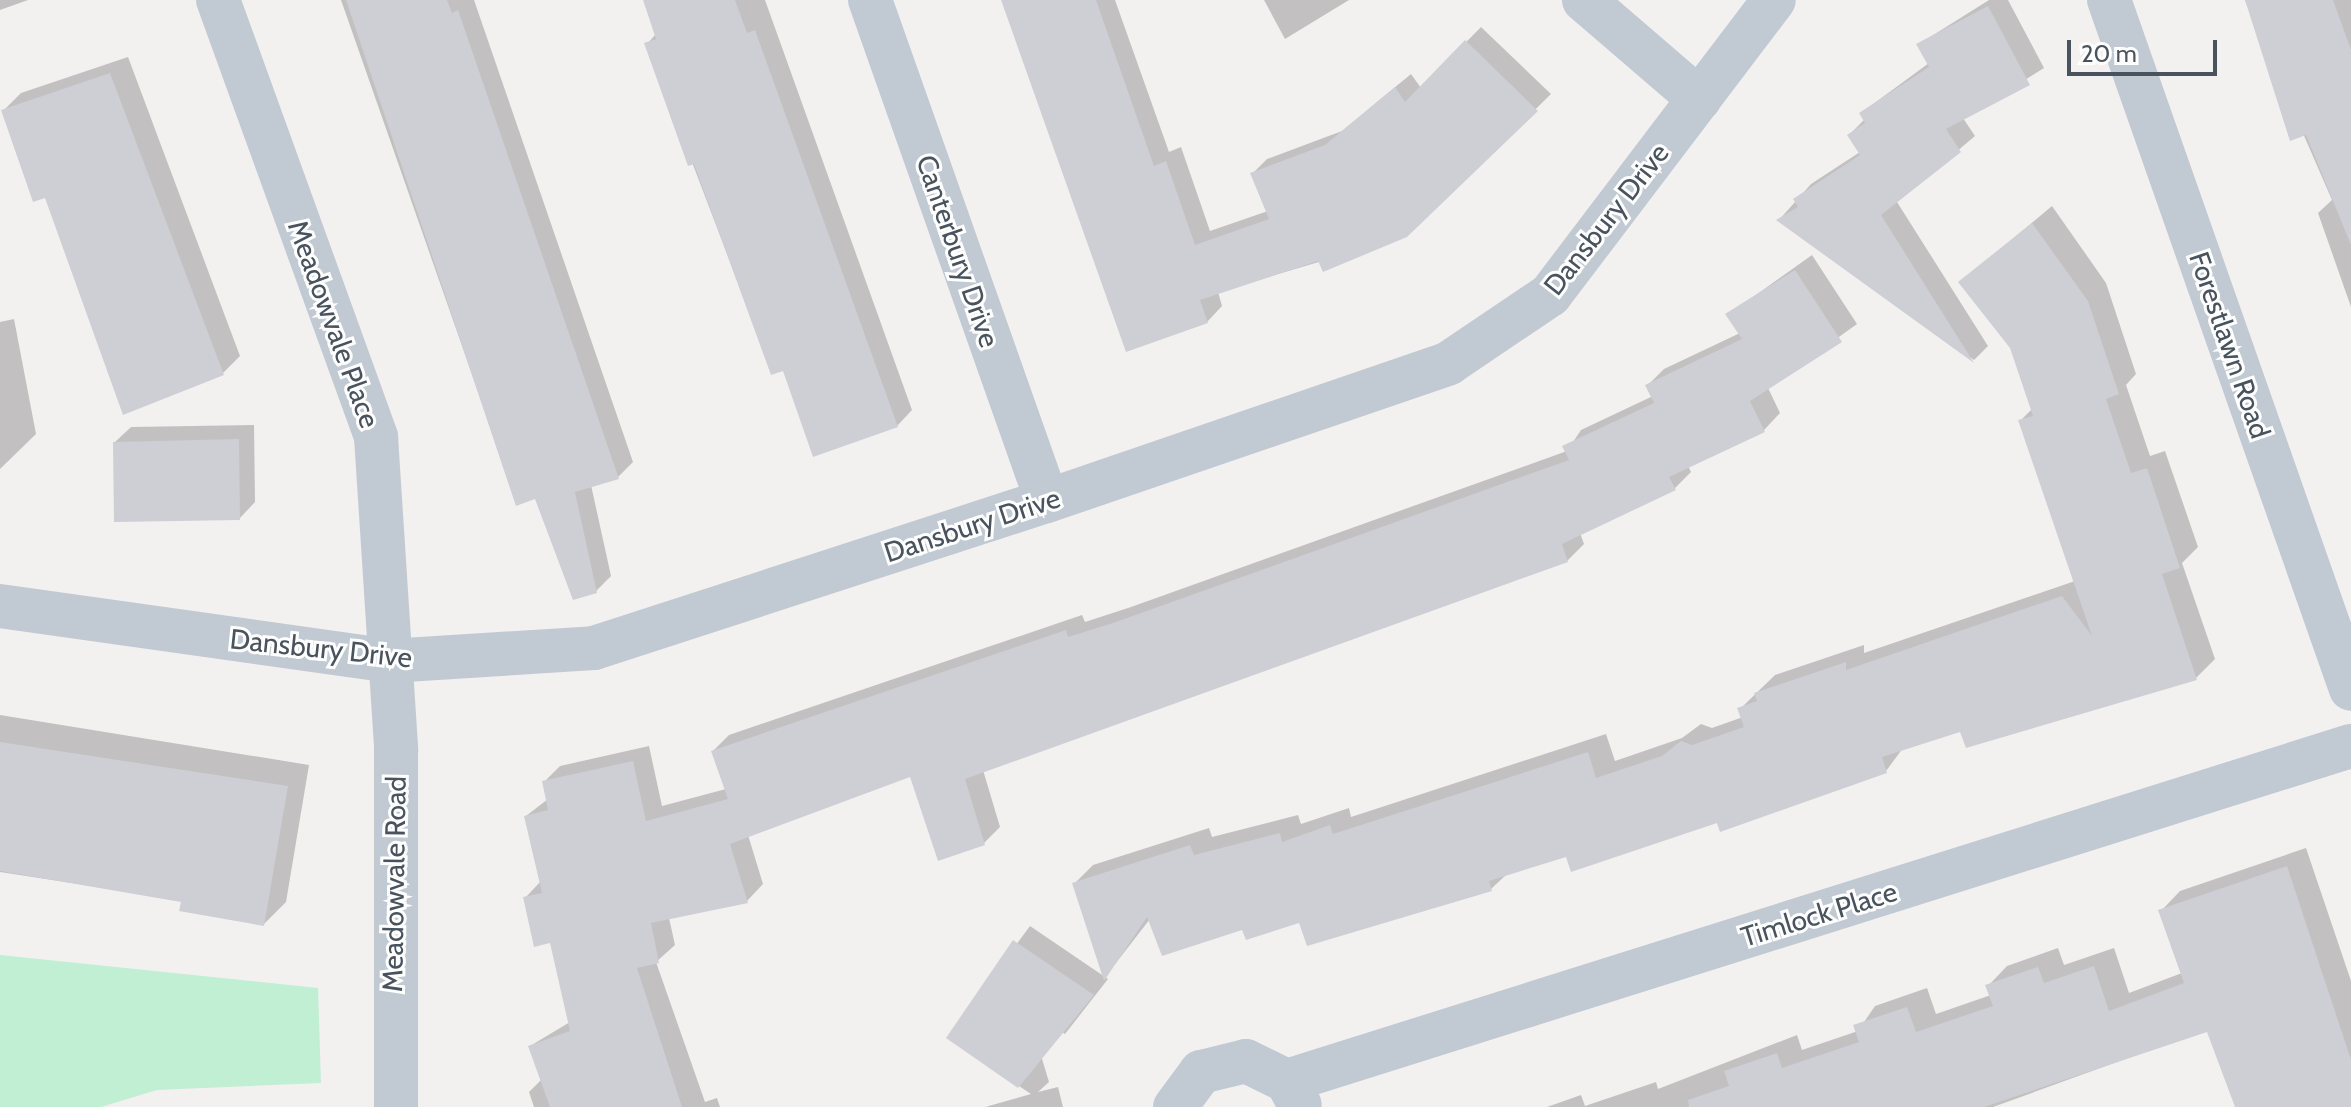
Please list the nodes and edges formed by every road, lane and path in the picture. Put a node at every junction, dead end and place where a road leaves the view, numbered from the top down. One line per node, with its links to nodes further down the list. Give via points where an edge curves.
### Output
1 (218, 0): 9 (street, Meadowvale Place, via 376,437)
2 (870, 0): 7 (street, Canterbury Drive)
3 (1584, 0): 6 (street)
4 (1774, 0): 6 (street, Dansbury Drive)
5 (2109, 0): 10 (street, Forestlawn Road)
6 (1699, 99): 7 (street, Dansbury Drive, via 1550,295 1449,363)
7 (1047, 501): 9 (street, Dansbury Drive, via 594,648)
8 (0, 606): 9 (street, Dansbury Drive)
9 (389, 661): 13 (street, Meadowvale Road)
10 (2351, 689)
11 (2351, 746): 12 (street, Timlock Place)
12 (1294, 1094): 14 (street, Timlock Place, via 1246,1061 1222,1062 1201,1072)
13 (396, 1107)
14 (1175, 1107)

